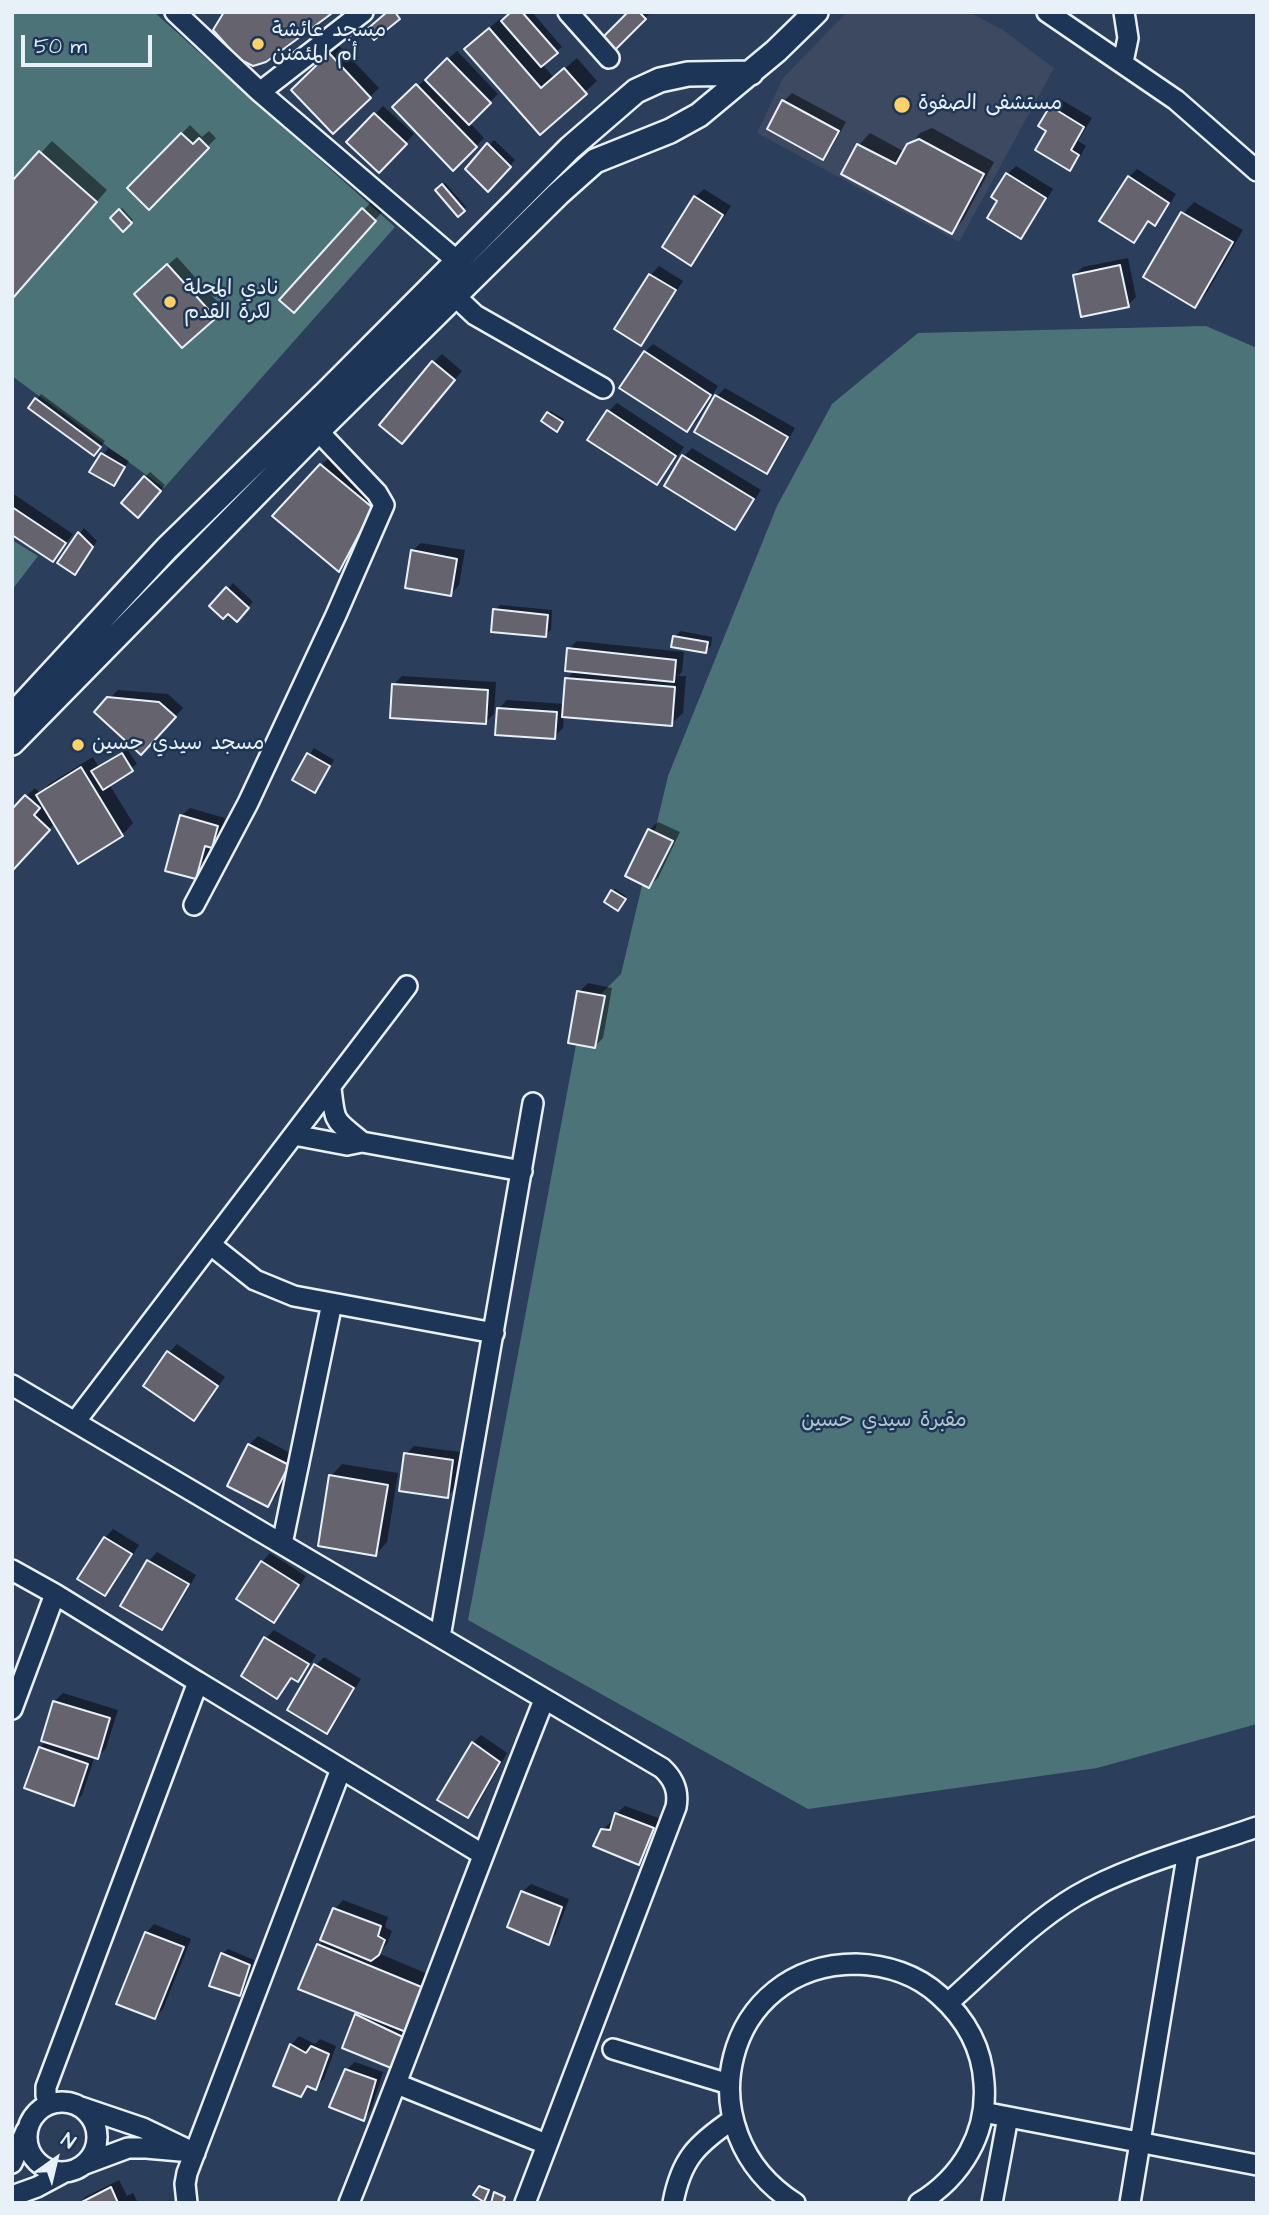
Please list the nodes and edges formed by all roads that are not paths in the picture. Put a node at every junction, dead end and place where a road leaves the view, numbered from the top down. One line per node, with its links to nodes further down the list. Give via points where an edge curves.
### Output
1 (175, 12): 10 (street)
2 (363, 12): 10 (street)
3 (568, 12): 7 (street)
4 (816, 12): 9 (street)
5 (1048, 12): 8 (street)
6 (1124, 12): 8 (street, via 1128,38)
7 (609, 58)
8 (1123, 62): 13 (street, via 1176,100)
9 (751, 73): 11 (street, via 688,74 660,80 636,91); 12 (street, via 685,124)
10 (260, 92): 14 (street)
11 (570, 148): 12 (street); 14 (street)
12 (595, 161): 15 (street)
13 (1257, 171)
14 (456, 260): 18 (street, via 167,548)
15 (456, 297): 16 (street, via 475,315); 17 (street)
16 (603, 388)
17 (318, 431): 19 (street); 20 (street, via 384,505 248,803)
18 (12, 716)
19 (12, 743)
20 (194, 905)
21 (407, 986): 22 (street)
22 (331, 1088): 24 (street); 25 (street, via 338,1122)
23 (533, 1103): 26 (street)
24 (294, 1135): 25 (street, via 347,1145); 27 (street)
25 (362, 1142): 26 (street)
26 (522, 1171): 29 (street)
27 (211, 1245): 28 (street, via 274,1290); 31 (street)
28 (332, 1303): 29 (street); 32 (street)
29 (494, 1333): 35 (street)
30 (12, 1385): 31 (street)
31 (75, 1422): 32 (street)
32 (282, 1544): 35 (street)
33 (12, 1570): 34 (street)
34 (55, 1594): 36 (street); 38 (street)
35 (440, 1637): 37 (street)
36 (198, 1682): 39 (street); 47 (street, via 46,2087)
37 (544, 1700): 42 (street); 54 (street, via 662,1768 672,1779 677,1800)
38 (12, 1709)
39 (341, 1769): 42 (street); 55 (street)
40 (1257, 1827): 41 (street)
41 (1188, 1852): 43 (street, via 1121,1875 1061,1906); 53 (street)
42 (482, 1854): 45 (street)
43 (948, 2003): 46 (street, via 912,1976 890,1968 845,1964 801,1976 750,2020 739,2040); 49 (street, via 979,2053)
44 (613, 2049): 46 (street)
45 (397, 2084): 54 (street); 62 (street)
46 (729, 2084): 51 (street)
47 (49, 2104): 48 (street); 52 (street)
48 (81, 2107): 55 (street, via 143,2128); 57 (street, via 97,2134)
49 (983, 2112): 50 (street); 66 (street, via 966,2158 951,2178)
50 (1008, 2117): 53 (street); 67 (street)
51 (732, 2120): 64 (street, via 691,2154 679,2176); 65 (street, via 749,2161)
52 (28, 2126): 56 (street); 59 (street, via 26,2138 34,2159 43,2167)
53 (1140, 2142): 58 (street); 68 (street)
54 (547, 2144): 63 (street)
55 (195, 2153): 57 (street, via 137,2147); 61 (street, via 185,2184)
56 (12, 2163)
57 (85, 2164): 59 (street)
58 (1257, 2165)
59 (65, 2172): 60 (street)
60 (12, 2196)
61 (187, 2203)
62 (349, 2203)
63 (525, 2203)
64 (673, 2203)
65 (794, 2203)
66 (919, 2203)
67 (992, 2203)
68 (1130, 2203)

